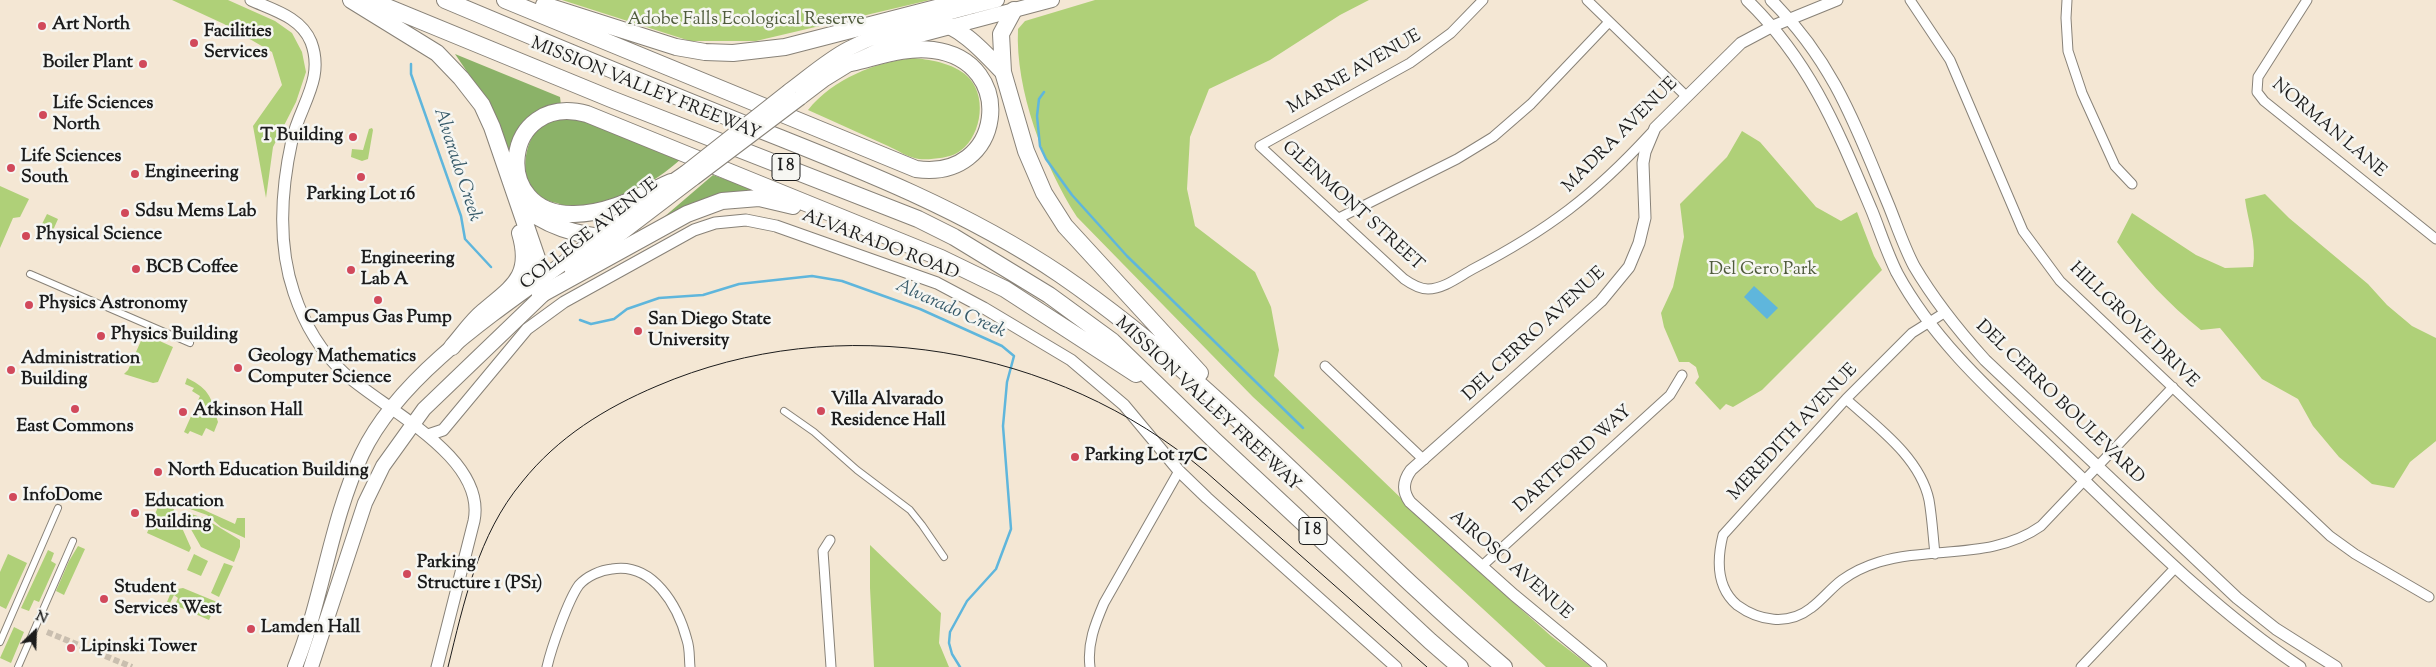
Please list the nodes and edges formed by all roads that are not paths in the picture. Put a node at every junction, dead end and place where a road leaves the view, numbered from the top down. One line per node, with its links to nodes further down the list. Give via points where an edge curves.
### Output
1 (251, 0): 52 (street, via 295,20 311,42 316,62 312,86 292,138 284,186 282,226 289,278 303,318 319,344 342,371)
2 (351, 0): 26 (highway, via 437,53)
3 (370, 0): 50 (highway, MISSION VALLEY FREEWAY / I 8, via 918,219 1049,295 1112,341)
4 (445, 0): 56 (highway, MISSION VALLEY FREEWAY / I 8, via 875,175 992,233 1060,274 1152,342)
5 (505, 0): 24 (highway, via 916,169 929,171 961,163 985,139 991,119 989,94 977,71 965,60 943,51 919,49)
6 (528, 0): 7 (highway, via 656,42 690,50 733,53 795,44)
7 (967, 0)
8 (997, 0): 19 (main road, COLLEGE AVENUE)
9 (1052, 0): 18 (main road, COLLEGE AVENUE)
10 (1483, 0): 30 (street, MARNE AVENUE, via 1451,33 1410,63)
11 (1586, 0): 21 (street)
12 (1747, 0): 22 (street, DEL CERRO BOULEVARD)
13 (1771, 0): 20 (street, DEL CERRO BOULEVARD)
14 (1837, 0): 20 (street, MADRA AVENUE)
15 (1910, 0): 49 (street, HILLGROVE DRIVE, via 1950,60 2023,231 2033,247 2060,281)
16 (2067, 0): 33 (street, via 2068,51 2082,93 2115,166)
17 (2307, 0): 39 (street, NORMAN LANE, via 2258,77 2256,92)
18 (1014, 10): 23 (main road, COLLEGE AVENUE); 25 (highway, via 1001,34)
19 (929, 19): 23 (highway); 27 (main road, COLLEGE AVENUE, via 888,31 847,50 822,65)
20 (1790, 19): 22 (street, MADRA AVENUE); 43 (street, DEL CERRO BOULEVARD, via 1838,88 1913,264)
21 (1610, 22): 28 (street); 35 (street, via 1531,104 1494,137)
22 (1773, 26): 28 (street, MADRA AVENUE, via 1741,43); 44 (street, DEL CERRO BOULEVARD, via 1808,75 1832,118 1897,273)
23 (954, 27): 24 (main road, COLLEGE AVENUE, via 901,40); 25 (highway)
24 (851, 63): 27 (main road, COLLEGE AVENUE)
25 (1003, 72): 56 (highway, via 1026,151 1044,193 1065,226)
26 (472, 94): 34 (highway, via 486,114); 46 (highway, via 518,228 524,259 521,275 511,289 481,314)
27 (795, 95): 31 (main road, COLLEGE AVENUE, bridge)
28 (1686, 96): 29 (street, MADRA AVENUE)
29 (1656, 128): 41 (street, MADRA AVENUE, via 1610,176 1550,226 1441,286); 57 (street, DEL CERRO AVENUE, via 1645,152 1642,174 1645,218 1630,267 1601,301)
30 (1260, 146): 35 (street, GLENMONT STREET)
31 (689, 175): 32 (main road, COLLEGE AVENUE); 38 (main road, COLLEGE AVENUE)
32 (671, 182): 36 (highway, via 605,209 573,214 550,212 531,200 519,179 516,158 522,137 534,121 547,114 573,110); 37 (main road, COLLEGE AVENUE)
33 (2132, 184)
34 (518, 202): 37 (highway, via 546,224); 42 (highway, via 537,258)
35 (1339, 218): 41 (street, GLENMONT STREET, via 1404,279)
36 (872, 230): 42 (highway, via 758,198 722,201 687,214); 50 (highway, via 1005,289)
37 (597, 237): 38 (highway); 42 (main road, COLLEGE AVENUE)
38 (614, 239): 42 (main road, COLLEGE AVENUE)
39 (2436, 239)
40 (30, 274): 45 (street)
41 (1424, 289)
42 (536, 291): 46 (main road, COLLEGE AVENUE); 54 (main road, COLLEGE AVENUE)
43 (1944, 312): 44 (street, MEREDITH AVENUE); 58 (street, DEL CERRO BOULEVARD, via 1985,360)
44 (1930, 323): 51 (street, MEREDITH AVENUE, via 1912,333); 60 (street, DEL CERRO BOULEVARD, via 1972,372)
45 (190, 344)
46 (452, 347): 52 (main road, COLLEGE AVENUE)
47 (1325, 366): 57 (street)
48 (1682, 375): 67 (street, DARTFORD WAY, via 1670,395)
49 (2172, 388): 58 (street); 69 (street, HILLGROVE DRIVE, via 2330,536)
50 (1168, 394): 80 (highway, MISSION VALLEY FREEWAY / I 8)
51 (1846, 399): 65 (street, via 1905,454 1918,472 1928,498); 65 (street, MEREDITH AVENUE, via 1723,534 1719,572 1731,600 1759,618 1784,620 1810,609 1841,580 1860,568)
52 (390, 409): 54 (street); 72 (main road, COLLEGE AVENUE, via 362,453 344,498 316,604)
53 (784, 412): 66 (street, via 910,510)
54 (412, 424): 55 (street); 73 (main road, COLLEGE AVENUE, via 376,481 353,539)
55 (428, 435): 59 (street, ALVARADO ROAD, via 443,430 527,329 564,302 694,230 720,222 746,220 776,226 905,271 937,283 984,308 1071,360 1108,390); 74 (street, via 468,478 477,507)
56 (1273, 452): 81 (highway, MISSION VALLEY FREEWAY / I 8, via 1450,622)
57 (1424, 460): 61 (street, DEL CERRO AVENUE, via 1411,470)
58 (2099, 466): 60 (street); 85 (street, DEL CERRO BOULEVARD, via 2237,598 2276,629)
59 (1179, 470): 78 (street, via 1104,603 1090,642); 79 (street, ALVARADO ROAD, via 1219,510)
60 (2084, 481): 65 (street, via 2041,526 2024,538 2002,545); 68 (street, DEL CERRO BOULEVARD)
61 (1404, 486): 67 (street, AIROSO AVENUE, via 1410,502)
62 (58, 508): 70 (street)
63 (830, 540): 77 (street, via 824,551)
64 (73, 541): 71 (street)
65 (1935, 554)
66 (944, 557)
67 (1482, 566): 82 (street, AIROSO AVENUE)
68 (2176, 567): 83 (street); 84 (street, DEL CERRO BOULEVARD, via 2265,644)
69 (2429, 597)
70 (0, 642)
71 (18, 667)
72 (295, 667)
73 (311, 667)
74 (437, 667)
75 (547, 667): 76 (street, via 561,623 579,585 600,571 624,567 652,579 674,605 688,641)
76 (690, 667)
77 (831, 667)
78 (1090, 667)
79 (1396, 667)
80 (1460, 667)
81 (1504, 667)
82 (1601, 667)
83 (2081, 667)
84 (2300, 667)
85 (2336, 667)

